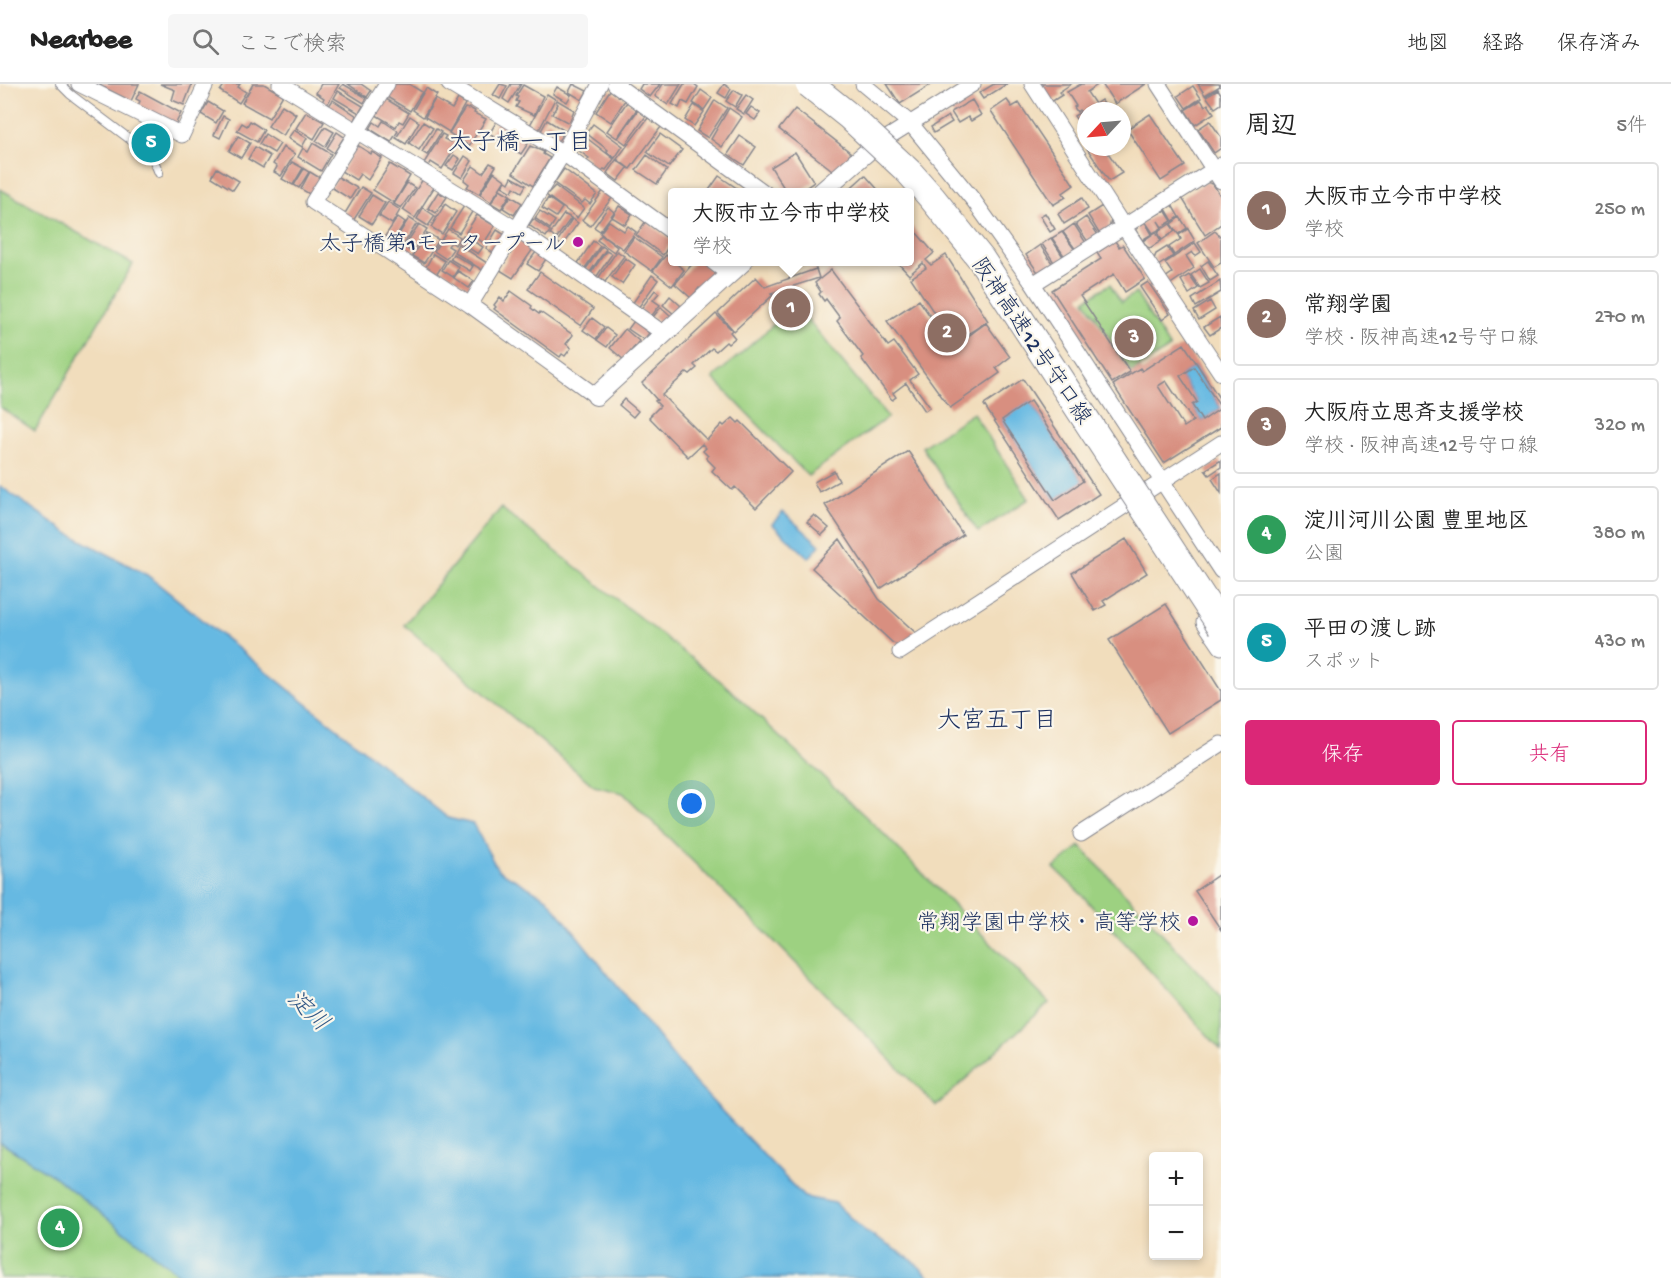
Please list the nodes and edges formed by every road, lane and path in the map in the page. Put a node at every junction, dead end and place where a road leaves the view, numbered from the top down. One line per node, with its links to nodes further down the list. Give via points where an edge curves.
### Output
1 (60, 84): 21 (lane, via 152,156)
2 (79, 84): 3 (street, via 182,135)
3 (206, 84)
4 (280, 84): 17 (street)
5 (387, 84): 17 (street)
6 (449, 84): 19 (street)
7 (600, 84): 19 (street)
8 (615, 84): 22 (street)
9 (793, 84): 18 (street, via 817,99)
10 (809, 84): 40 (highway, 阪神高速12号守口線, bridge, via 909,172 981,259)
11 (837, 84): 39 (highway, 阪神高速12号守口線, via 920,160 988,241)
12 (863, 84): 16 (street)
13 (973, 84): 16 (street)
14 (1032, 84): 26 (street)
15 (1158, 84): 20 (street)
16 (911, 124): 18 (street); 30 (street, via 974,201)
17 (358, 132): 27 (street); 31 (street, via 313,202)
18 (873, 147): 23 (street); 24 (street)
19 (562, 153): 27 (street); 28 (street)
20 (1219, 172): 26 (street)
21 (159, 173)
22 (759, 188)
23 (825, 188)
24 (908, 188)
25 (914, 196): 37 (street, via 959,249)
26 (1124, 227): 30 (street); 33 (street)
27 (516, 229): 31 (street); 32 (street)
28 (668, 229)
29 (736, 268): 32 (street)
30 (1033, 284): 36 (street)
31 (470, 305): 34 (street)
32 (663, 333): 34 (street)
33 (1221, 373)
34 (596, 396)
35 (1221, 443): 36 (street)
36 (1162, 481): 37 (street); 38 (street)
37 (1127, 505): 41 (street); 42 (street)
38 (1221, 572)
39 (1221, 595)
40 (1221, 626)
41 (1221, 647)
42 (900, 652)
43 (1221, 744): 44 (street)
44 (1081, 834)

